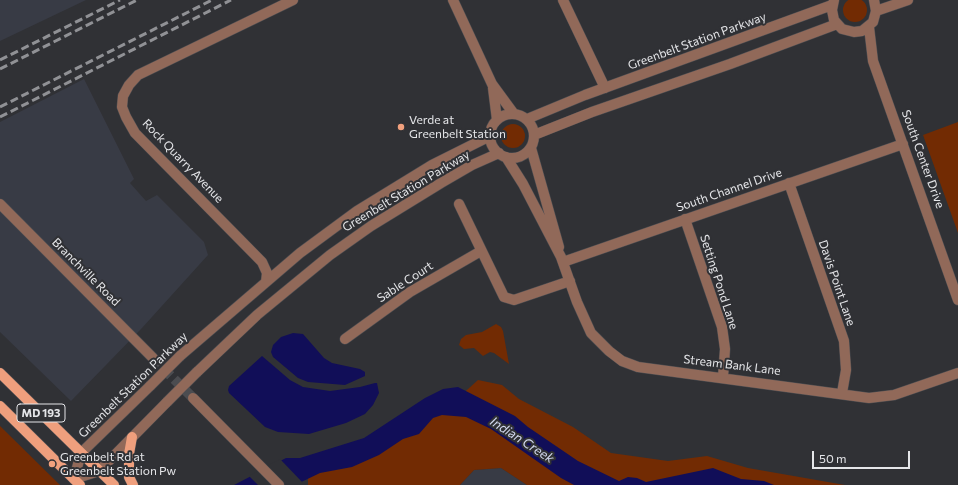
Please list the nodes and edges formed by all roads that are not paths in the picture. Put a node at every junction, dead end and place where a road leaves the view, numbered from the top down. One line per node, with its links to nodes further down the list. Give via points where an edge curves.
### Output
1 (292, 0): 27 (street, Rock Quarry Avenue, via 138,75 123,96 122,106 135,133 262,262 267,273)
2 (453, 0): 10 (street)
3 (563, 0): 11 (street)
4 (874, 0): 7 (street)
5 (908, 0): 7 (street)
6 (833, 2): 8 (street, via 832,15); 11 (street, Greenbelt Station Parkway)
7 (876, 11): 9 (street)
8 (837, 24): 9 (street, via 842,29 854,32 862,31); 15 (street)
9 (869, 26): 17 (street, South Center Drive, via 873,61)
10 (492, 84): 12 (street); 14 (street)
11 (605, 88): 13 (street, Greenbelt Station Parkway)
12 (514, 114): 13 (street); 14 (street, via 505,115)
13 (527, 119): 15 (street)
14 (497, 120): 16 (street)
15 (534, 135): 18 (street)
16 (490, 136): 19 (street, via 493,145); 27 (street, Greenbelt Station Parkway, via 432,165 357,211)
17 (903, 144): 20 (street, South Channel Drive); 28 (street, South Center Drive)
18 (531, 148): 19 (street, via 522,156); 25 (street, Stream Bank Lane)
19 (503, 155): 25 (street, Stream Bank Lane, via 523,184); 37 (street, Greenbelt Station Parkway, bridge, via 472,165 330,254 257,315)
20 (789, 183): 23 (street, South Channel Drive); 34 (street, Davis Point Lane, via 844,341 846,370)
21 (0, 204): 30 (street, Branchville Road)
22 (459, 204): 24 (street)
23 (685, 219): 25 (street, South Channel Drive); 33 (street, Setting Pond Lane, via 722,327 725,349)
24 (481, 251): 26 (street, via 501,293 508,299 514,300); 29 (street, Sable Court, via 410,292)
25 (562, 259): 26 (street, Stream Bank Lane)
26 (570, 281): 33 (street, Stream Bank Lane, via 591,333 622,361 638,367)
27 (266, 282): 38 (street, Greenbelt Station Parkway, bridge, via 180,356)
28 (958, 300)
29 (345, 339)
30 (153, 358)
31 (0, 373): 38 (main road, MD 193)
32 (958, 373): 34 (street, Stream Bank Lane, via 888,396 869,398)
33 (723, 377): 34 (street, Stream Bank Lane)
34 (842, 393)
35 (193, 398): 43 (street)
36 (0, 406): 40 (main road, MD 193)
37 (132, 438): 39 (street, Greenbelt Station Parkway); 42 (main road, via 129,454)
38 (81, 453): 39 (main road, MD 193); 40 (street, Greenbelt Station Parkway)
39 (99, 471): 40 (street, Greenbelt Station Parkway); 41 (main road, MD 193)
40 (78, 482)
41 (114, 485)
42 (133, 485)
43 (279, 485)

